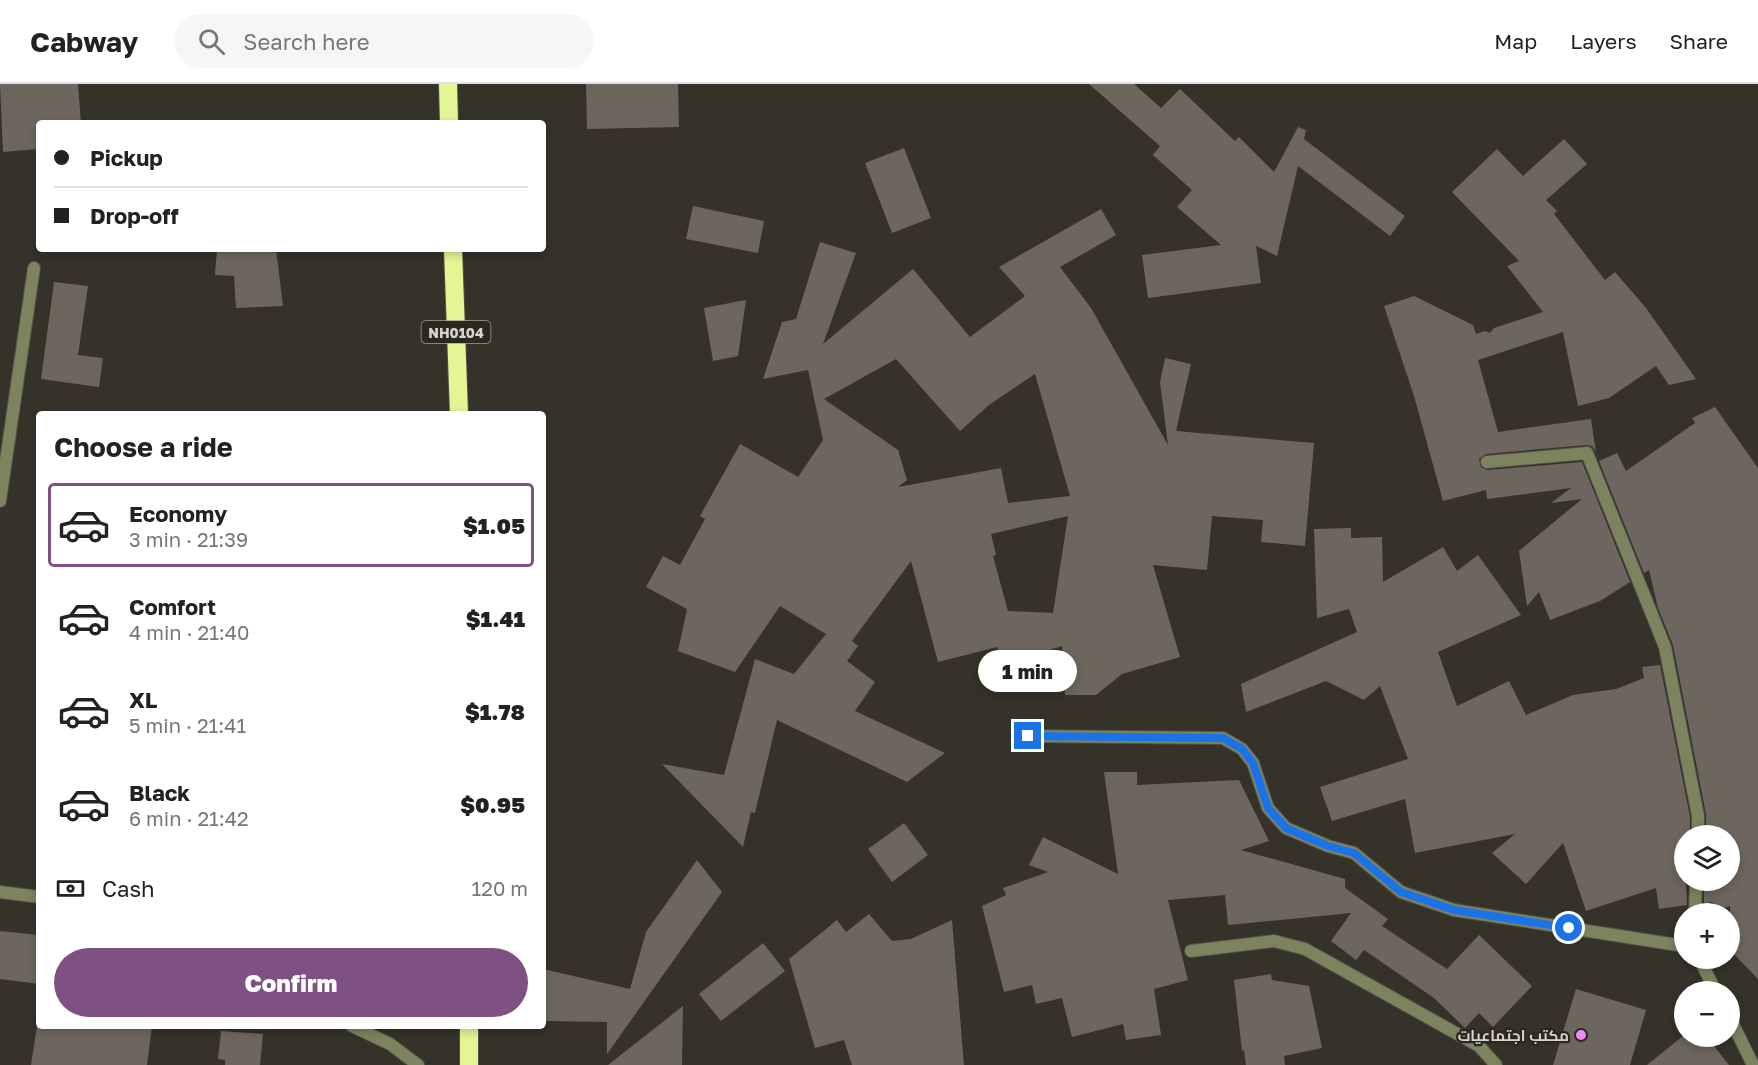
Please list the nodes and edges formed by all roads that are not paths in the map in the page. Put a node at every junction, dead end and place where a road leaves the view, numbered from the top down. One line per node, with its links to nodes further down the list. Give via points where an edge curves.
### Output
1 (448, 84): 2 (highway)
2 (449, 120)
3 (453, 252): 5 (highway, NH0104)
4 (34, 268): 7 (street)
5 (459, 411)
6 (1487, 462): 9 (street, via 1587,453 1665,647)
7 (0, 501)
8 (1028, 736): 12 (street, via 1223,738 1242,749 1253,763 1268,808 1286,828 1354,853 1401,892 1454,910)
9 (1698, 825)
10 (0, 892): 11 (street)
11 (36, 897)
12 (1674, 944)
13 (1191, 951): 19 (street, via 1274,941 1305,949 1479,1047)
14 (358, 1029): 17 (street, via 390,1044)
15 (469, 1029): 18 (highway)
16 (1740, 1038): 20 (street)
17 (418, 1065)
18 (470, 1065)
19 (1496, 1065)
20 (1753, 1065)

